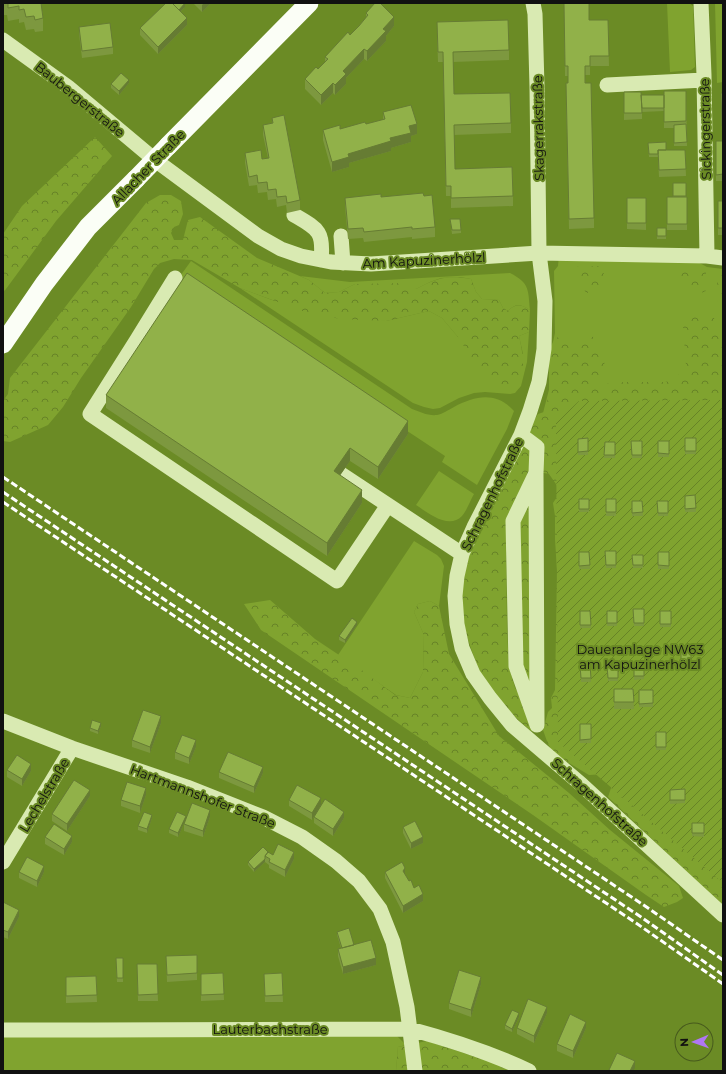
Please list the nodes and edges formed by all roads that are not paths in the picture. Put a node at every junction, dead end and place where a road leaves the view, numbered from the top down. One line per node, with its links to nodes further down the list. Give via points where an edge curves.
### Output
1 (309, 3): 16 (main road, Allacher Straße, bridge, via 88,227 44,284)
2 (533, 3): 10 (street, Skagerrakstraße)
3 (701, 3): 5 (street, Sickingerstraße)
4 (3, 40): 7 (street, Baubergerstraße, via 68,87)
5 (704, 80): 6 (street); 11 (street, Sickingerstraße)
6 (607, 85)
7 (155, 160): 13 (street, Am Kapuzinerhölzl, via 258,236 281,249)
8 (294, 215): 13 (street, via 313,226 320,234 323,245)
9 (341, 236): 14 (street)
10 (539, 253): 11 (street, Am Kapuzinerhölzl); 14 (street, Am Kapuzinerhölzl, via 371,264); 17 (street, Schragenhofstraße, via 545,301 544,349 539,382)
11 (707, 256): 12 (street, Am Kapuzinerhölzl)
12 (723, 258)
13 (321, 260): 14 (street, Am Kapuzinerhölzl)
14 (343, 263)
15 (175, 278): 20 (street, via 143,341 90,414 337,581)
16 (3, 344)
17 (521, 435): 18 (street, via 537,447); 21 (street, Schragenhofstraße)
18 (536, 473): 23 (street); 23 (street, via 513,521 516,666)
19 (341, 474): 20 (street)
20 (388, 505): 21 (street)
21 (462, 554): 24 (street, Schragenhofstraße, via 456,596 457,624 462,648 473,674 490,698 512,725)
22 (3, 721): 25 (street, Hartmannshofer Straße)
23 (537, 725): 24 (street)
24 (537, 747): 27 (street, Schragenhofstraße)
25 (72, 748): 26 (street, Lechelstraße); 28 (street, Hartmannshofer Straße, via 187,787 263,817 302,837 336,861 359,881 380,909 394,942)
26 (3, 862)
27 (723, 915)
28 (410, 1029): 29 (street, Lauterbachstraße); 30 (street, Hartmannshofer Straße); 31 (street, Lauterbachstraße, via 441,1037)
29 (3, 1030)
30 (415, 1071)
31 (529, 1071)

